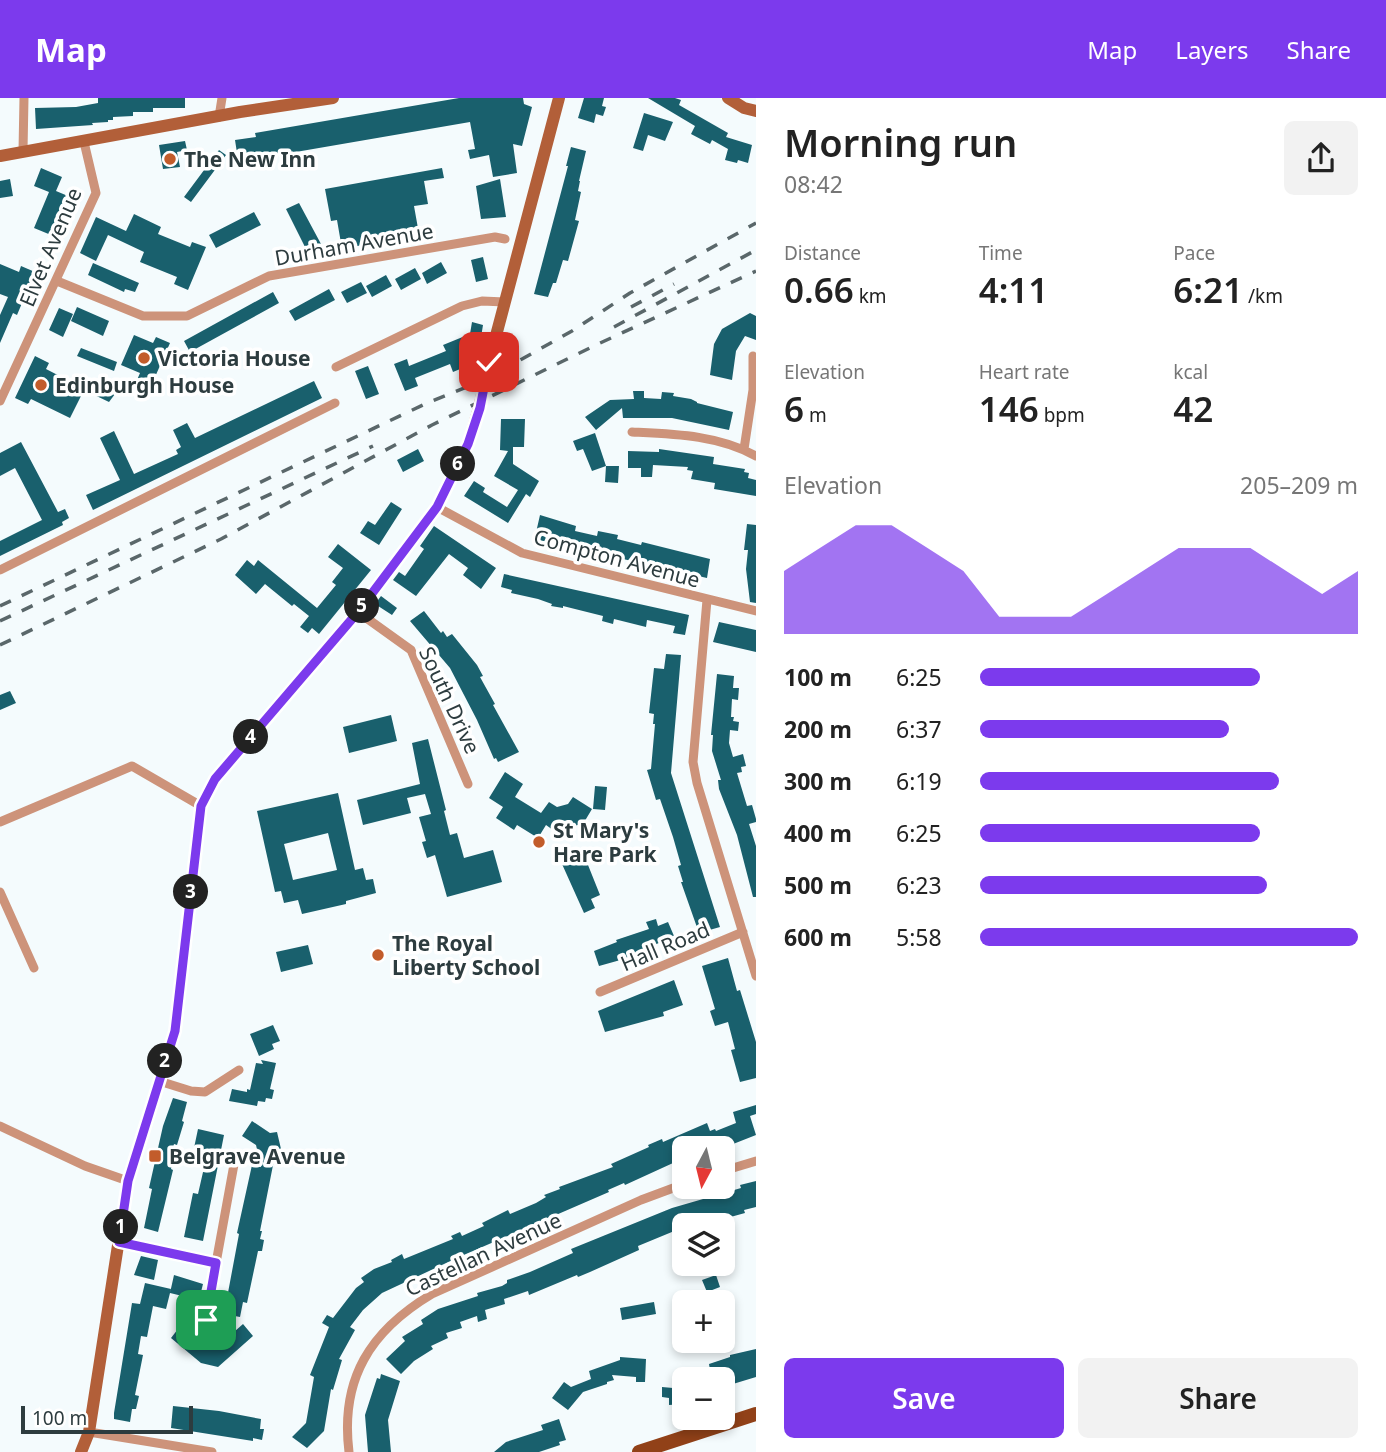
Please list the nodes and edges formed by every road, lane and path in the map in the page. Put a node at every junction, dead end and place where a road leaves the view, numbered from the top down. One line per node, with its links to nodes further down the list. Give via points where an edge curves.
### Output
1 (23, 98): 9 (street)
2 (222, 98): 7 (street)
3 (333, 98): 7 (street)
4 (559, 98): 13 (street)
5 (728, 98): 6 (street)
6 (756, 111)
7 (219, 117): 8 (street)
8 (83, 142): 9 (street); 12 (street, Elvet Avenue, via 96,193)
9 (23, 151): 10 (street)
10 (0, 156)
11 (505, 239): 12 (street, Durham Avenue, via 495,237 269,276 187,316 143,316)
12 (57, 281): 16 (street, Elvet Avenue)
13 (505, 302): 15 (street, via 462,306); 21 (street, bridge, via 480,408)
14 (753, 356): 19 (street)
15 (336, 367)
16 (0, 401)
17 (335, 403): 22 (street)
18 (632, 432): 19 (street, via 691,435)
19 (744, 449): 20 (street)
20 (756, 456)
21 (437, 507): 23 (street, Compton Avenue, via 522,553); 25 (street)
22 (0, 570)
23 (707, 600): 24 (street, Compton Avenue); 30 (street, via 693,762)
24 (756, 611)
25 (358, 612): 26 (street, South Drive, via 411,650); 27 (street, via 215,779)
26 (468, 784)
27 (201, 806): 28 (street, via 132,766); 35 (street, via 175,1031)
28 (0, 822)
29 (0, 892): 31 (street)
30 (743, 932): 32 (street); 33 (street, Hall Road)
31 (34, 968)
32 (756, 976)
33 (600, 992)
34 (239, 1070): 35 (street, via 205,1092)
35 (159, 1081): 40 (street)
36 (0, 1126): 40 (street)
37 (235, 1159): 43 (street)
38 (756, 1161): 39 (street)
39 (735, 1167)
40 (128, 1181): 42 (street)
41 (672, 1188): 49 (street, Castellan Avenue, via 432,1294 393,1320 356,1377 348,1408)
42 (119, 1242): 43 (street); 46 (street)
43 (216, 1263): 44 (street)
44 (206, 1320)
45 (756, 1414): 50 (main road)
46 (89, 1432): 47 (street); 48 (street)
47 (81, 1452)
48 (212, 1452)
49 (349, 1452)
50 (639, 1452)

